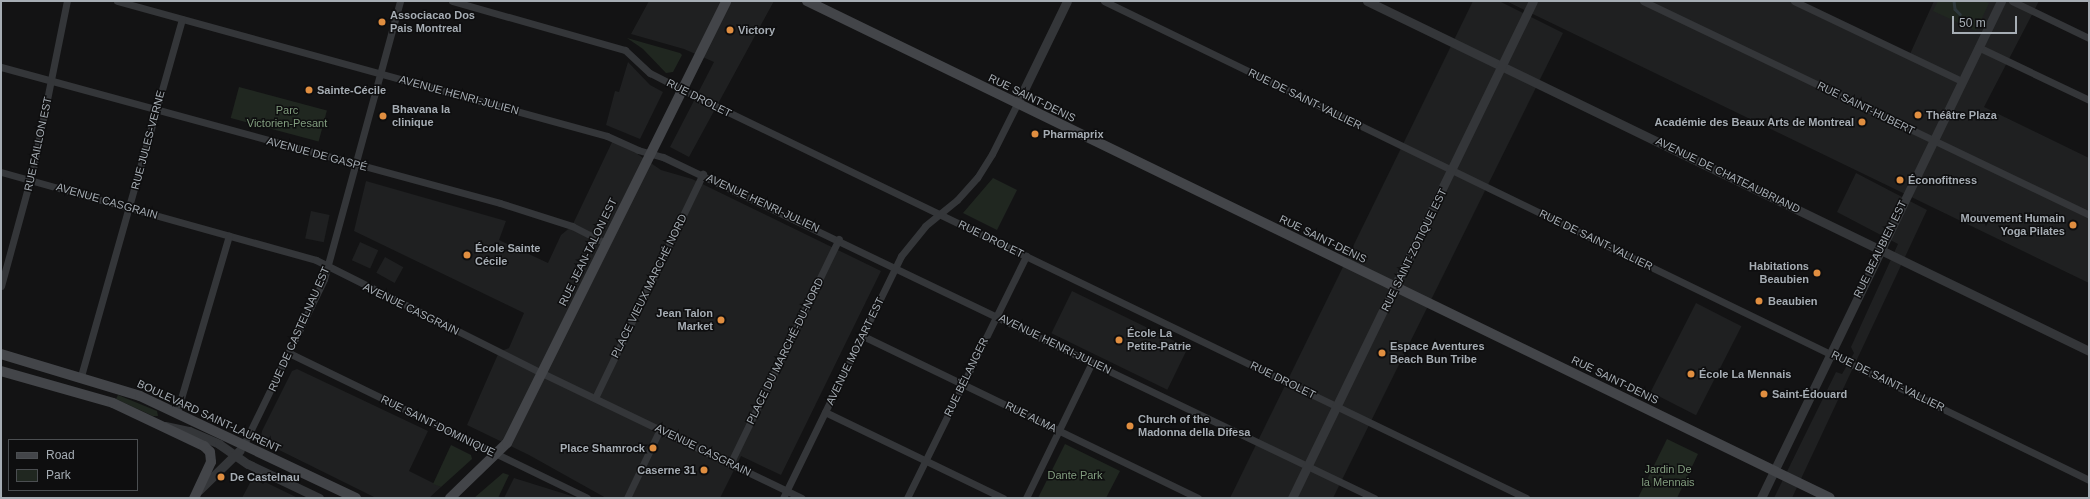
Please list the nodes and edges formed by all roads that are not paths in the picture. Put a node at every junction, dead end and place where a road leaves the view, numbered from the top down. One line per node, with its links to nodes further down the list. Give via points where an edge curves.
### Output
1 (67, 1): 21 (street, RUE FAILLON EST)
2 (117, 1): 15 (street, AVENUE HENRI-JULIEN)
3 (400, 1): 20 (street, RUE DE CASTELNAU EST)
4 (452, 1): 23 (street, RUE DROLET, via 621,48 650,73)
5 (726, 1): 23 (main road, RUE JEAN-TALON EST)
6 (807, 1): 25 (main road, RUE SAINT-DENIS)
7 (1067, 1): 25 (street)
8 (1104, 1): 30 (street, RUE DE SAINT-VALLIER)
9 (1367, 1): 18 (street, AVENUE DE CHATEAUBRIAND)
10 (1533, 1): 18 (street, RUE SAINT-ZOTIQUE EST)
11 (1643, 1): 27 (street, RUE SAINT-HUBERT)
12 (1794, 1): 22 (street)
13 (2001, 1): 17 (street, RUE BEAUBIEN EST)
14 (2012, 1): 16 (street)
15 (182, 19): 20 (street, AVENUE HENRI-JULIEN); 26 (street, RUE JULES-VERNE)
16 (2089, 38)
17 (1978, 47): 22 (street, RUE BEAUBIEN EST); 24 (street)
18 (1502, 66): 30 (street, RUE SAINT-ZOTIQUE EST); 40 (street, AVENUE DE CHATEAUBRIAND)
19 (1, 67): 21 (street, AVENUE DE GASPÉ)
20 (381, 74): 28 (street, AVENUE HENRI-JULIEN, via 607,136); 29 (street, RUE DE CASTELNAU EST)
21 (51, 81): 26 (street, AVENUE DE GASPÉ); 33 (street, RUE FAILLON EST)
22 (1962, 81): 27 (street, RUE BEAUBIEN EST)
23 (682, 89): 28 (main road, RUE JEAN-TALON EST); 35 (street, RUE DROLET)
24 (2089, 100)
25 (1017, 104): 35 (street, via 984,169 961,196); 46 (main road, RUE SAINT-DENIS)
26 (156, 110): 29 (street, AVENUE DE GASPÉ); 34 (street, RUE JULES-VERNE)
27 (1932, 140): 36 (street, RUE SAINT-HUBERT); 40 (street, RUE BEAUBIEN EST)
28 (650, 153): 32 (street, AVENUE HENRI-JULIEN); 39 (main road, RUE JEAN-TALON EST)
29 (355, 165): 39 (street, AVENUE DE GASPÉ, via 507,205 572,226); 43 (street, RUE DE CASTELNAU EST)
30 (1452, 170): 46 (street, RUE SAINT-ZOTIQUE EST); 51 (street, RUE DE SAINT-VALLIER)
31 (1, 172): 33 (street, AVENUE CASGRAIN)
32 (703, 174): 38 (street, AVENUE HENRI-JULIEN); 58 (street, PLACE VIEUX MARCHÉ NORD)
33 (31, 180): 34 (street, AVENUE CASGRAIN); 42 (street, RUE FAILLON EST)
34 (128, 207): 37 (street, AVENUE CASGRAIN); 56 (street, RUE JULES-VERNE)
35 (940, 214): 41 (street, RUE DROLET); 44 (street, AVENUE MOZART EST, via 917,235)
36 (2089, 215)
37 (229, 235): 43 (street, AVENUE CASGRAIN, via 316,260); 60 (street)
38 (839, 239): 44 (street, AVENUE HENRI-JULIEN); 69 (street, PLACE DU MARCHÉ-DU-NORD)
39 (606, 243): 55 (main road, RUE JEAN-TALON EST)
40 (1880, 249): 49 (street, AVENUE DE CHATEAUBRIAND); 51 (street, RUE BEAUBIEN EST)
41 (1026, 256): 47 (street, RUE BÉLANGER); 59 (street, RUE DROLET)
42 (4, 261): 45 (street, RUE FAILLON EST)
43 (328, 267): 50 (street, RUE DE CASTELNAU EST); 55 (street, AVENUE CASGRAIN)
44 (896, 267): 47 (street, AVENUE HENRI-JULIEN); 48 (street, AVENUE MOZART EST)
45 (1, 286)
46 (1395, 287): 59 (street, RUE SAINT-ZOTIQUE EST); 71 (main road, RUE SAINT-DENIS)
47 (997, 316): 53 (street, AVENUE HENRI-JULIEN); 57 (street, RUE BÉLANGER)
48 (863, 336): 57 (street, RUE ALMA); 61 (street, AVENUE MOZART EST)
49 (2089, 351)
50 (289, 353): 65 (street, RUE DE CASTELNAU EST); 67 (street, RUE SAINT-DOMINIQUE)
51 (1830, 353): 71 (street, RUE BEAUBIEN EST); 72 (street, RUE DE SAINT-VALLIER)
52 (1, 354): 56 (main road, BOULEVARD SAINT-LAURENT)
53 (1092, 362): 64 (street); 70 (street, AVENUE HENRI-JULIEN)
54 (1, 371): 62 (main road, BOULEVARD SAINT-LAURENT, via 90,396)
55 (542, 373): 58 (street, AVENUE CASGRAIN); 67 (main road, RUE JEAN-TALON EST, via 507,443)
56 (81, 376): 60 (main road, BOULEVARD SAINT-LAURENT)
57 (963, 384): 64 (street, RUE ALMA); 68 (street, RUE BÉLANGER)
58 (594, 398): 63 (street, AVENUE CASGRAIN)
59 (1337, 407): 70 (street, RUE SAINT-ZOTIQUE EST); 88 (street, RUE DROLET)
60 (177, 412): 65 (main road, BOULEVARD SAINT-LAURENT)
61 (826, 412): 68 (street); 73 (street, AVENUE MOZART EST)
62 (164, 426): 66 (street, BOULEVARD SAINT-LAURENT, via 188,431); 74 (main road, BOULEVARD SAINT-LAURENT, via 200,443 210,452 210,464)
63 (660, 429): 69 (street, AVENUE CASGRAIN); 79 (street)
64 (1059, 431): 84 (street); 85 (street, RUE ALMA)
65 (244, 444): 66 (street); 76 (main road, BOULEVARD SAINT-LAURENT)
66 (236, 455): 74 (street); 75 (street, BOULEVARD SAINT-LAURENT, via 248,464)
67 (497, 455): 77 (main road, RUE JEAN-TALON EST); 78 (street, RUE SAINT-DOMINIQUE)
68 (925, 461): 82 (street, RUE BÉLANGER); 83 (street)
69 (730, 464): 73 (street, AVENUE CASGRAIN)
70 (1308, 466): 86 (street, RUE SAINT-ZOTIQUE EST); 87 (street, AVENUE HENRI-JULIEN)
71 (1774, 470): 89 (street, RUE BEAUBIEN EST); 90 (main road, RUE SAINT-DENIS)
72 (2089, 480)
73 (787, 491): 80 (street, AVENUE MOZART EST); 81 (street, AVENUE CASGRAIN)
74 (196, 494)
75 (319, 498)
76 (356, 498)
77 (450, 498)
78 (587, 498)
79 (627, 498)
80 (783, 498)
81 (802, 498)
82 (907, 498)
83 (1003, 498)
84 (1026, 498)
85 (1198, 498)
86 (1292, 498)
87 (1374, 498)
88 (1526, 498)
89 (1761, 498)
90 (1830, 498)

